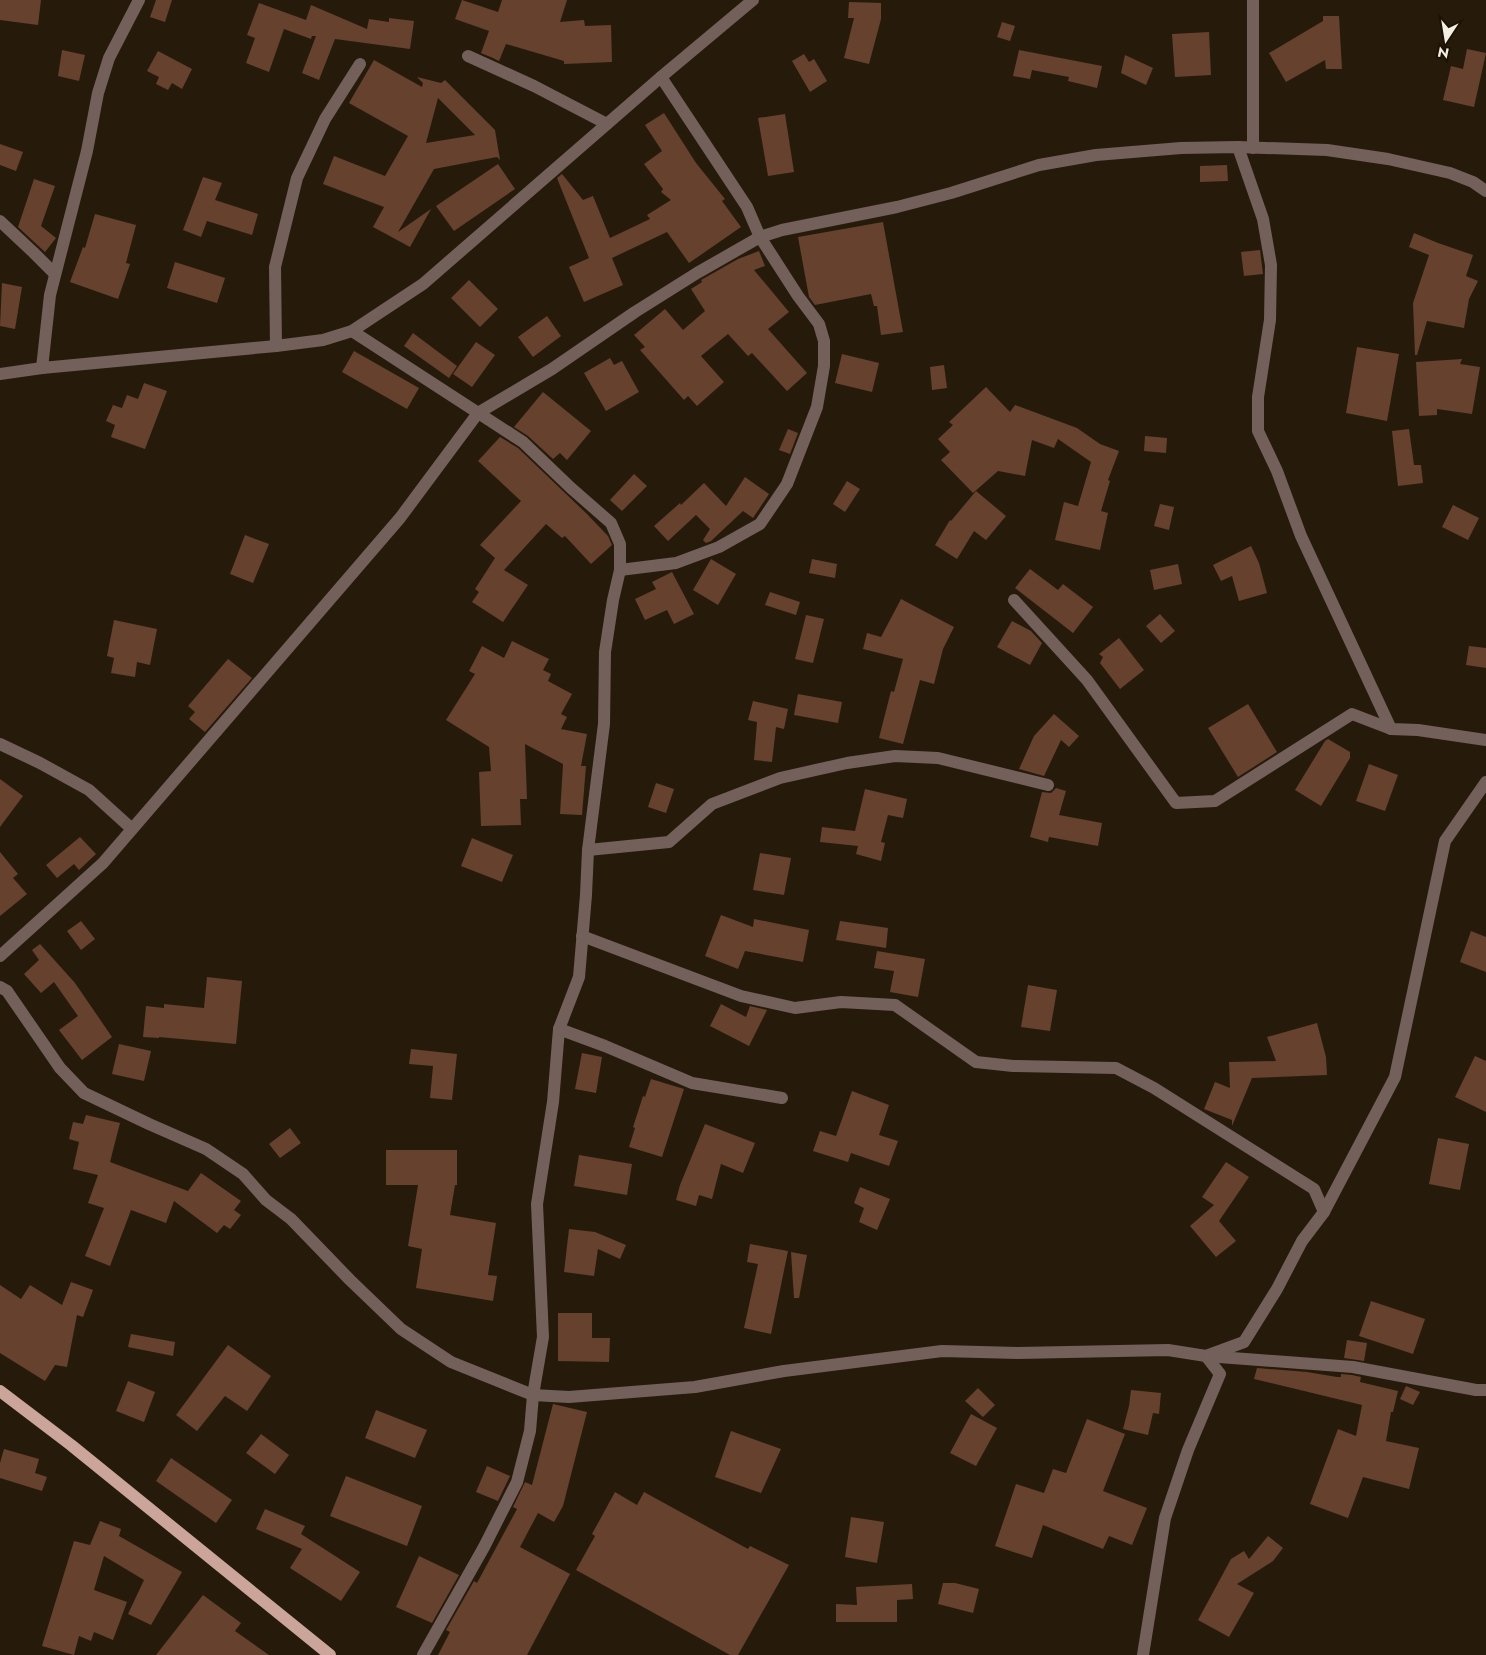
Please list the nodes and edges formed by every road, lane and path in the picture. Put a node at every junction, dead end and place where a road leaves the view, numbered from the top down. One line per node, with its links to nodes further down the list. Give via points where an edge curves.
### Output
1 (139, 0): 13 (street, via 109,58 98,92 87,151)
2 (753, 0): 6 (street)
3 (1253, 0): 9 (street)
4 (468, 56): 7 (street)
5 (360, 64): 15 (street, via 325,119 297,178 276,267)
6 (661, 77): 7 (street); 12 (street, via 747,207)
7 (607, 124): 14 (street, via 423,284)
8 (1238, 147): 9 (street); 12 (street, via 1086,156 1039,166 950,193); 21 (street, via 1263,219 1271,265 1270,320 1258,397 1258,431 1301,536)
9 (1254, 148): 10 (street, via 1327,150 1388,159 1450,173)
10 (1486, 191)
11 (0, 221): 13 (street)
12 (760, 237): 18 (street, via 698,272 552,369); 19 (street, via 819,324 824,341 824,366 817,407 787,484 760,524 719,547 676,563)
13 (55, 274): 16 (street)
14 (352, 331): 15 (street, via 323,340); 18 (street)
15 (276, 346): 16 (street)
16 (42, 368): 17 (street)
17 (0, 374)
18 (478, 413): 19 (street, via 524,442 611,523 620,544); 26 (street, via 400,518)
19 (620, 570): 27 (street, via 606,652 604,724)
20 (1014, 600): 21 (street, via 1087,680 1176,803 1215,801 1352,714)
21 (1391, 728): 22 (street)
22 (1486, 740)
23 (0, 744): 26 (street, via 89,790)
24 (1486, 782): 33 (street, via 1445,841 1395,1077)
25 (1048, 785): 27 (street, via 938,758 895,756 780,778 729,797 712,804 669,842)
26 (132, 829): 29 (street, via 103,863)
27 (588, 850): 28 (street)
28 (582, 936): 31 (street, via 579,977); 33 (street, via 740,996 795,1008 841,1002 895,1005 976,1062 1116,1068 1154,1088 1314,1189)
29 (0, 956)
30 (0, 987): 37 (street, via 7,991 60,1068 84,1093 206,1149 243,1174 401,1329 451,1362)
31 (559, 1029): 32 (street, via 692,1083); 37 (street, via 553,1102 537,1204 543,1337)
32 (782, 1098)
33 (1324, 1212): 34 (street, via 1302,1241 1244,1342)
34 (1206, 1356): 35 (street, via 1353,1367); 37 (street, via 1168,1350 942,1351 784,1371 695,1387 569,1397); 40 (street, via 1220,1374 1188,1450 1165,1518)
35 (1486, 1390)
36 (0, 1391): 38 (main road)
37 (533, 1395): 39 (street, via 530,1431 517,1482)
38 (330, 1655)
39 (423, 1655)
40 (1143, 1655)

